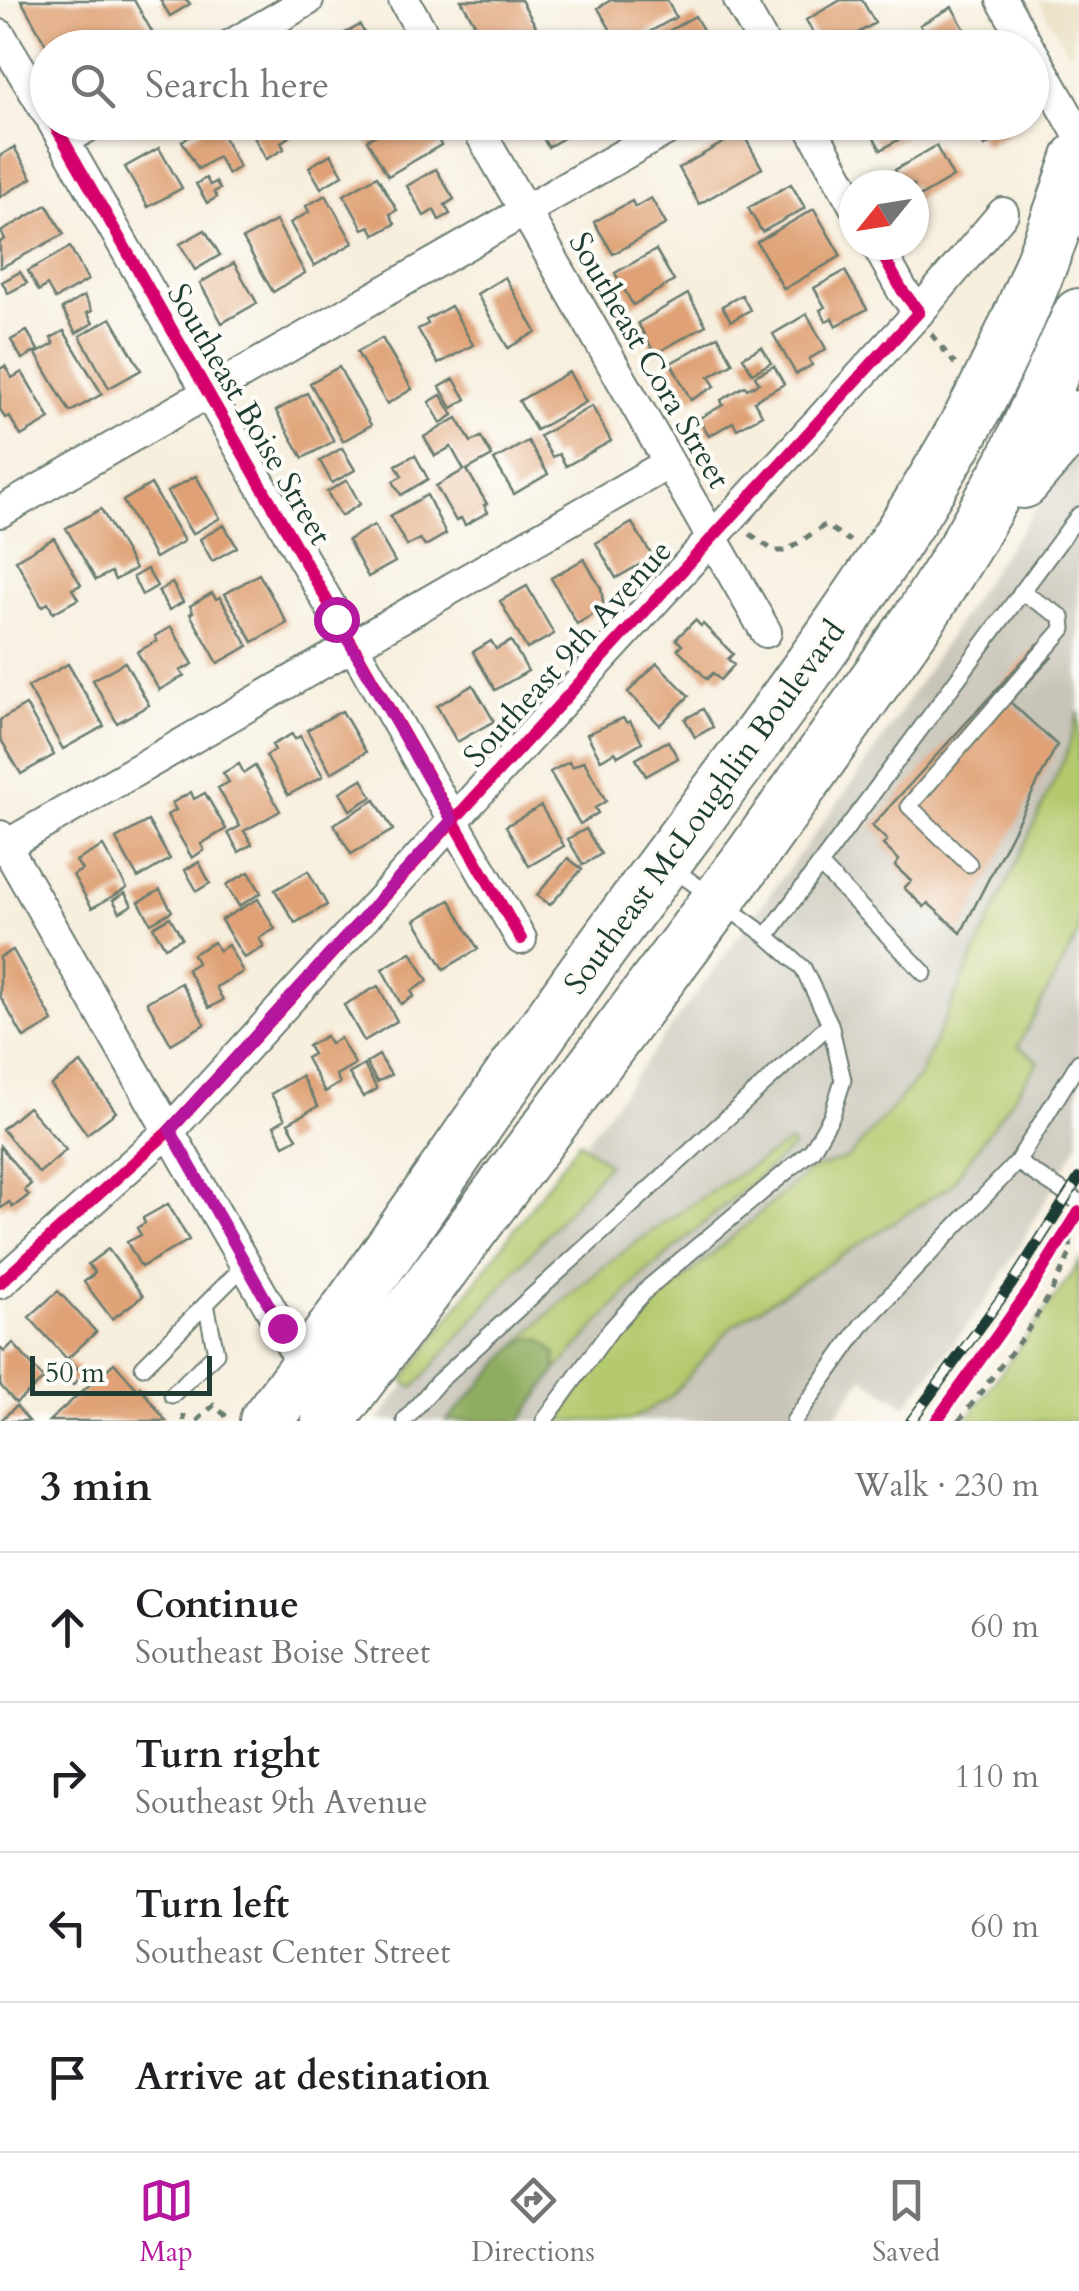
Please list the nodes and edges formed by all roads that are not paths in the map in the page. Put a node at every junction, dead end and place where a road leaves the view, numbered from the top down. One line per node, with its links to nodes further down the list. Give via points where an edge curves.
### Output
1 (308, 0): 5 (street)
2 (404, 0): 6 (street)
3 (739, 0): 7 (street)
4 (1002, 0): 8 (street)
5 (257, 30)
6 (421, 30)
7 (756, 30)
8 (1019, 30)
9 (0, 34): 11 (street)
10 (1049, 83): 12 (street)
11 (30, 84)
12 (1079, 135)
13 (63, 140): 24 (street, Southeast Boise Street)
14 (484, 140): 19 (street, Southeast Cora Street)
15 (648, 140): 19 (street)
16 (818, 140): 18 (street)
17 (1079, 158): 36 (highway, Southeast McLoughlin Boulevard, via 1037,276 942,466 793,690)
18 (839, 177)
19 (524, 210): 24 (street); 26 (street, Southeast Cora Street)
20 (1003, 213): 22 (street, Southeast 9th Avenue)
21 (885, 260): 22 (street)
22 (919, 312): 29 (street, Southeast 9th Avenue)
23 (1079, 315): 30 (highway, Southeast McLoughlin Boulevard)
24 (206, 394): 27 (street); 33 (street, Southeast Boise Street)
25 (1079, 418): 30 (highway)
26 (669, 463): 29 (street, Southeast Cora Street); 33 (street)
27 (0, 512)
28 (1079, 515): 31 (lane)
29 (711, 536): 32 (street, Southeast Cora Street); 34 (street, Southeast 9th Avenue)
30 (966, 546): 40 (highway, Southeast McLoughlin Boulevard)
31 (1022, 592): 37 (lane); 38 (lane, via 1062,616 1062,629 909,806)
32 (766, 632)
33 (351, 644): 34 (street, Southeast Boise Street); 35 (street)
34 (452, 820): 42 (street, Southeast Boise Street); 46 (street, Southeast 9th Avenue)
35 (3, 841): 39 (street)
36 (664, 862): 40 (lane); 53 (highway, Southeast McLoughlin Boulevard)
37 (820, 864): 41 (lane); 43 (lane)
38 (969, 864)
39 (11, 884): 46 (street)
40 (717, 900): 41 (lane); 57 (highway, Southeast McLoughlin Boulevard)
41 (767, 936): 44 (lane, via 803,968)
42 (521, 940)
43 (924, 974)
44 (830, 1024): 56 (lane, via 438,1382); 58 (lane, via 843,1080 812,1150 649,1287)
45 (1079, 1062): 47 (lane)
46 (170, 1130): 49 (street); 50 (street, Southeast 9th Avenue)
47 (1017, 1162): 48 (lane); 59 (lane, via 861,1326)
48 (1079, 1202)
49 (246, 1264): 51 (lane); 53 (street)
50 (0, 1283)
51 (206, 1304): 52 (lane); 54 (lane, via 216,1353)
52 (143, 1367)
53 (305, 1369): 55 (highway, Southeast McLoughlin Boulevard)
54 (172, 1394)
55 (245, 1417)
56 (405, 1420)
57 (328, 1421)
58 (544, 1421)
59 (794, 1421)

